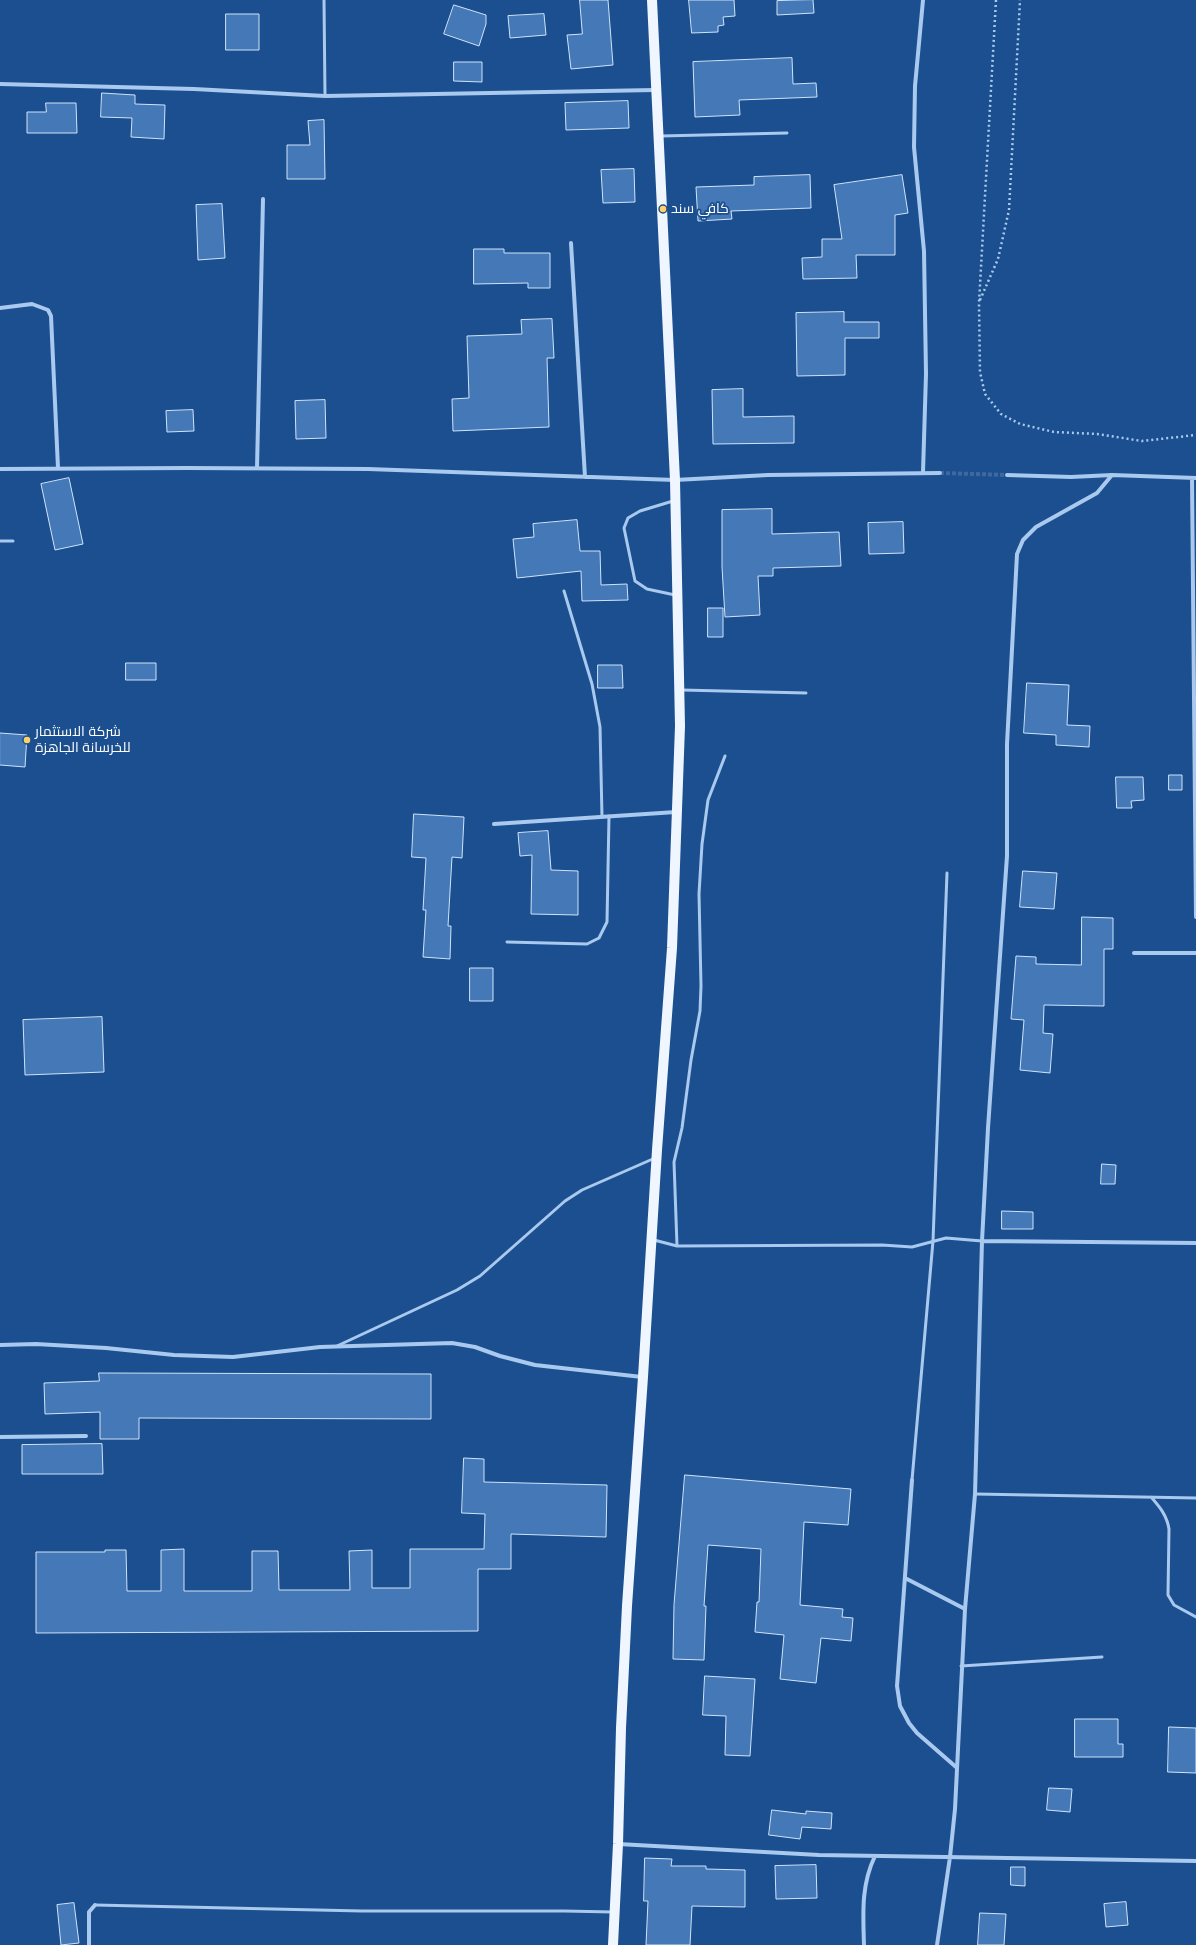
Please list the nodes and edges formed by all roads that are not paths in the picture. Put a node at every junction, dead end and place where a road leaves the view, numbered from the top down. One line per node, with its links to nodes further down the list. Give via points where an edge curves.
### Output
1 (324, 0): 6 (lane)
2 (652, 0): 5 (main road)
3 (923, 0): 15 (street, via 915,86 914,147 924,250 926,374)
4 (0, 84): 6 (street, via 194,89)
5 (657, 90): 6 (street); 8 (main road)
6 (325, 96)
7 (787, 133): 8 (lane)
8 (659, 136): 21 (main road)
9 (263, 199): 13 (street)
10 (571, 243): 19 (street)
11 (0, 308): 12 (street, via 32,304 48,310 51,316)
12 (58, 468): 13 (street); 14 (street)
13 (257, 468): 19 (street, via 368,469)
14 (0, 469)
15 (923, 472): 16 (street); 21 (street, via 768,474)
16 (940, 473)
17 (1112, 474): 18 (street, via 1071,477); 20 (street); 43 (street, via 1096,493 1036,527 1023,540 1017,554 1007,744 1008,856)
18 (1007, 475)
19 (585, 477): 21 (street)
20 (1194, 478): 25 (street)
21 (675, 480): 22 (main road)
22 (675, 500): 27 (main road); 27 (lane, via 640,511 628,518 624,528 635,581 647,589)
23 (14, 541): 24 (lane)
24 (0, 542)
25 (1194, 573): 36 (street)
26 (564, 591): 33 (lane, via 592,684 600,727)
27 (676, 596): 28 (main road)
28 (679, 690): 29 (lane); 31 (main road)
29 (806, 693)
30 (725, 756): 45 (lane, via 708,800 702,844 699,894 700,999 682,1128 674,1162)
31 (676, 812): 32 (street); 40 (main road, via 672,948)
32 (609, 816): 33 (street); 37 (lane, via 607,922 599,938 587,944)
33 (602, 817): 34 (street)
34 (494, 824)
35 (947, 873): 42 (lane)
36 (1196, 917)
37 (507, 942)
38 (1134, 953): 39 (street)
39 (1196, 953)
40 (656, 1157): 41 (main road); 47 (lane, via 582,1190 565,1201 480,1276 457,1290)
41 (652, 1239): 45 (lane); 48 (main road)
42 (933, 1241): 43 (lane, via 946,1238); 45 (lane, via 912,1247); 51 (lane)
43 (982, 1241): 44 (street); 52 (street)
44 (1196, 1243)
45 (677, 1246)
46 (0, 1345): 47 (street, via 36,1344 233,1357)
47 (335, 1346): 48 (street, via 452,1343 475,1347 535,1365)
48 (643, 1377): 61 (main road, via 627,1606)
49 (86, 1436): 50 (street)
50 (0, 1437)
51 (912, 1480): 55 (street)
52 (975, 1494): 53 (lane); 56 (street)
53 (1151, 1497): 54 (lane); 57 (lane, via 1168,1520 1168,1594 1174,1605)
54 (1196, 1498)
55 (905, 1578): 56 (street); 60 (street, via 897,1686 900,1706 917,1733)
56 (965, 1609): 59 (street)
57 (1196, 1617)
58 (1102, 1657): 59 (lane)
59 (961, 1666): 60 (street)
60 (956, 1767): 63 (street)
61 (618, 1844): 62 (street, via 797,1855); 66 (main road)
62 (875, 1856): 63 (street); 69 (street, via 865,1883)
63 (950, 1857): 64 (street); 70 (street)
64 (1196, 1861)
65 (95, 1905): 66 (lane); 67 (street, via 89,1912)
66 (614, 1912): 68 (main road)
67 (89, 1945)
68 (613, 1945)
69 (864, 1945)
70 (937, 1945)

